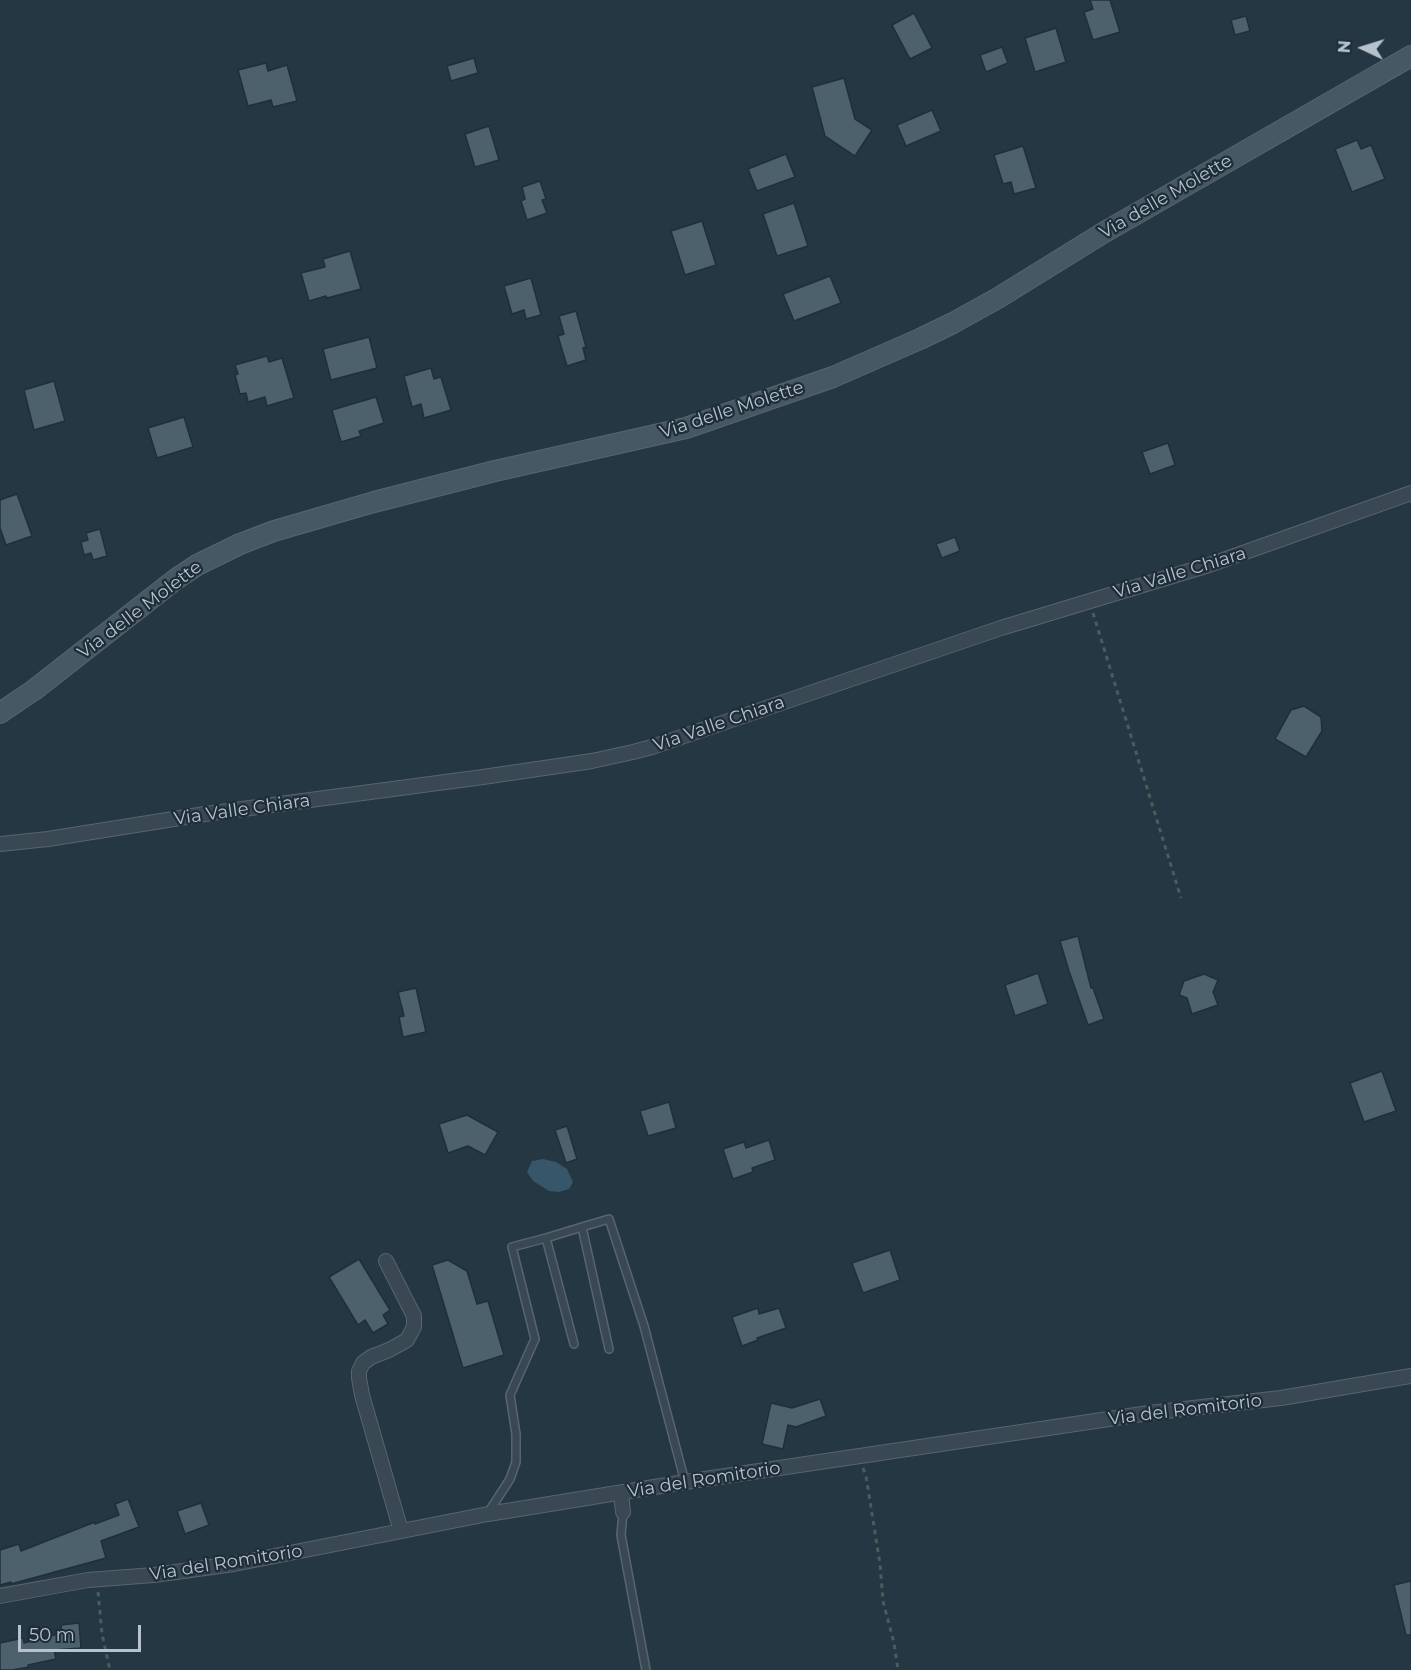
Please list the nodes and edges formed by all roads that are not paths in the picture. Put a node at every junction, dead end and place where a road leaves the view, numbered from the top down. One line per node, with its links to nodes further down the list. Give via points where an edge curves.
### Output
1 (1411, 56): 3 (street, Via delle Molette, via 962,318 833,377 686,428 374,502 240,544 176,579)
2 (1411, 493): 4 (street, Via Valle Chiara, via 1209,565 1001,628 633,752 592,761)
3 (0, 713)
4 (0, 844)
5 (582, 1227): 6 (lane); 9 (lane); 11 (lane, via 609,1219 644,1326)
6 (546, 1238): 8 (lane); 14 (lane, via 512,1247 536,1339 510,1395 516,1462)
7 (386, 1261): 15 (street, via 414,1316 414,1327 407,1340 363,1363 359,1378)
8 (574, 1344)
9 (609, 1349)
10 (1411, 1376): 11 (street, Via del Romitorio)
11 (685, 1482): 12 (street, Via del Romitorio)
12 (621, 1493): 13 (street); 14 (street, Via del Romitorio)
13 (623, 1512): 17 (lane, via 621,1535)
14 (488, 1514): 15 (street, Via del Romitorio)
15 (401, 1531): 16 (street, Via del Romitorio, via 234,1564)
16 (0, 1596)
17 (646, 1670)

